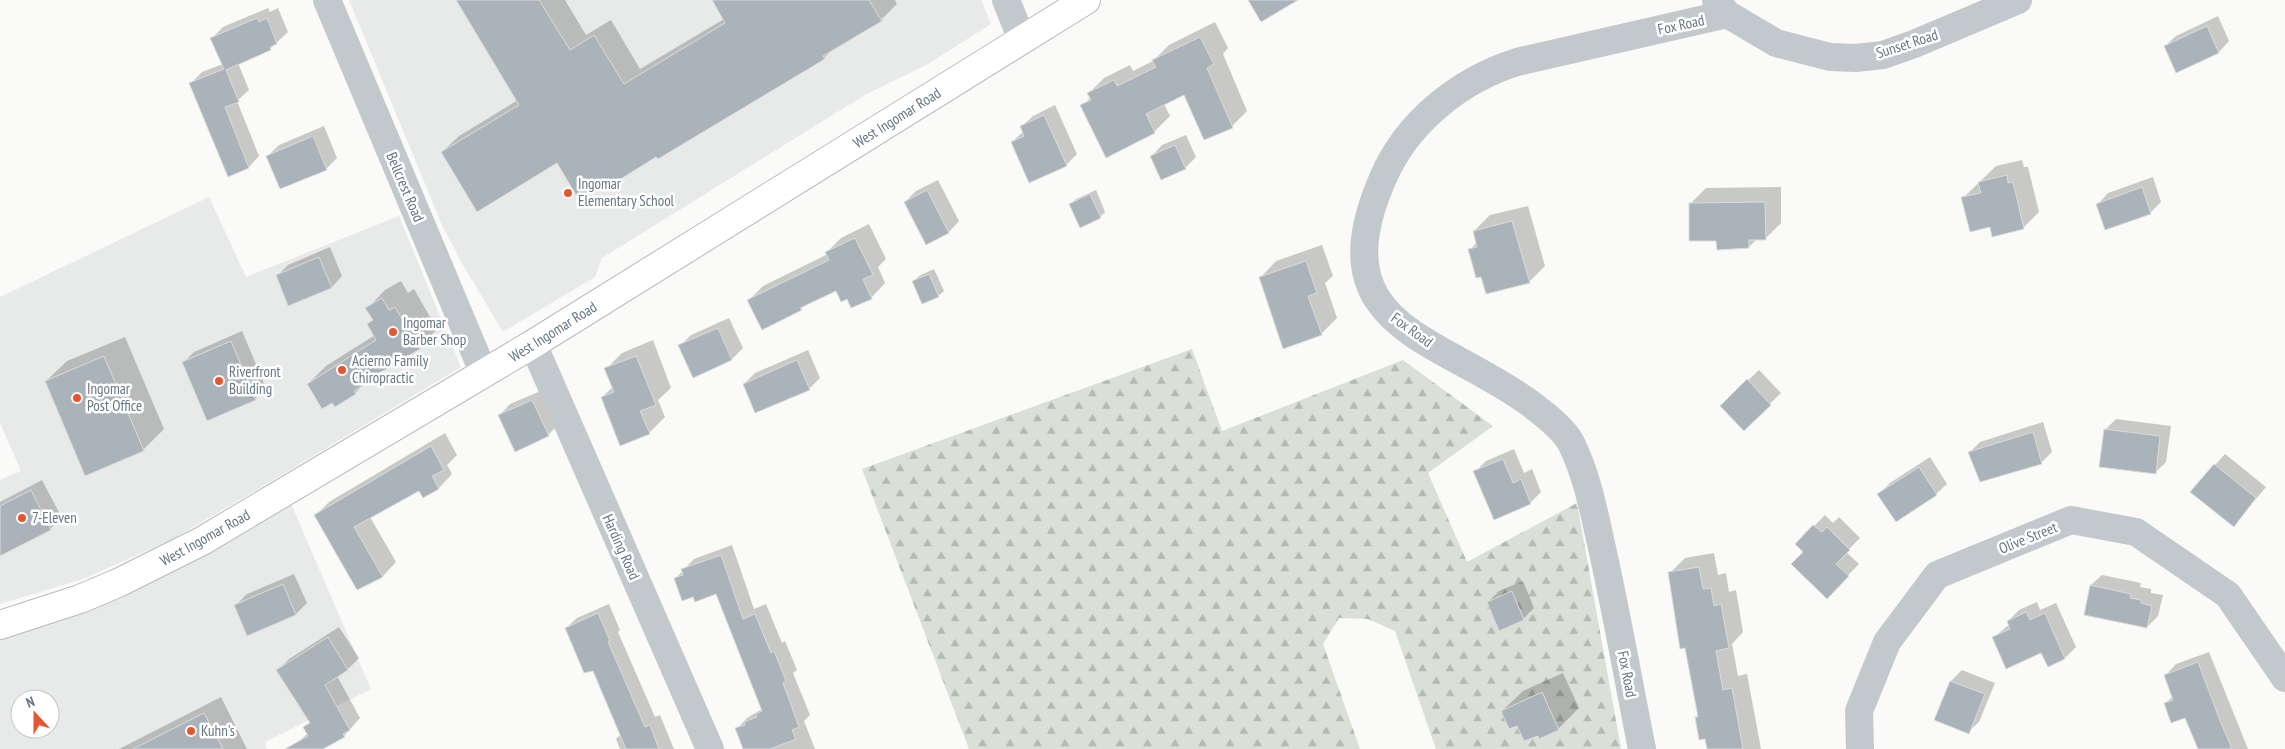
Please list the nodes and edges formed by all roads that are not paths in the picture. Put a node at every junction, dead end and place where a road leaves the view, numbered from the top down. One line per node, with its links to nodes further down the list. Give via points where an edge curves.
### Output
1 (327, 0): 8 (street, Bellcrest Road)
2 (1006, 0): 6 (street)
3 (1086, 0): 6 (main road, West Ingomar Road)
4 (2018, 0): 5 (street, Sunset Road, via 1914,44 1883,54 1855,58 1830,57 1776,43)
5 (1722, 7): 12 (street, Fox Road, via 1517,62 1493,70 1456,92 1419,123 1389,163 1376,196 1363,250 1374,296 1392,319 1420,339 1520,396 1545,415 1571,442 1587,486 1604,554)
6 (1022, 40): 7 (main road, West Ingomar Road)
7 (533, 344): 8 (main road, West Ingomar Road); 11 (street, Harding Road)
8 (484, 374): 9 (main road, West Ingomar Road, via 169,559 80,599)
9 (0, 625)
10 (2285, 678): 13 (street, Olive Street, via 2228,595 2136,532 2071,520 1937,575 1887,642 1859,712)
11 (710, 749)
12 (1642, 749)
13 (1860, 749)

